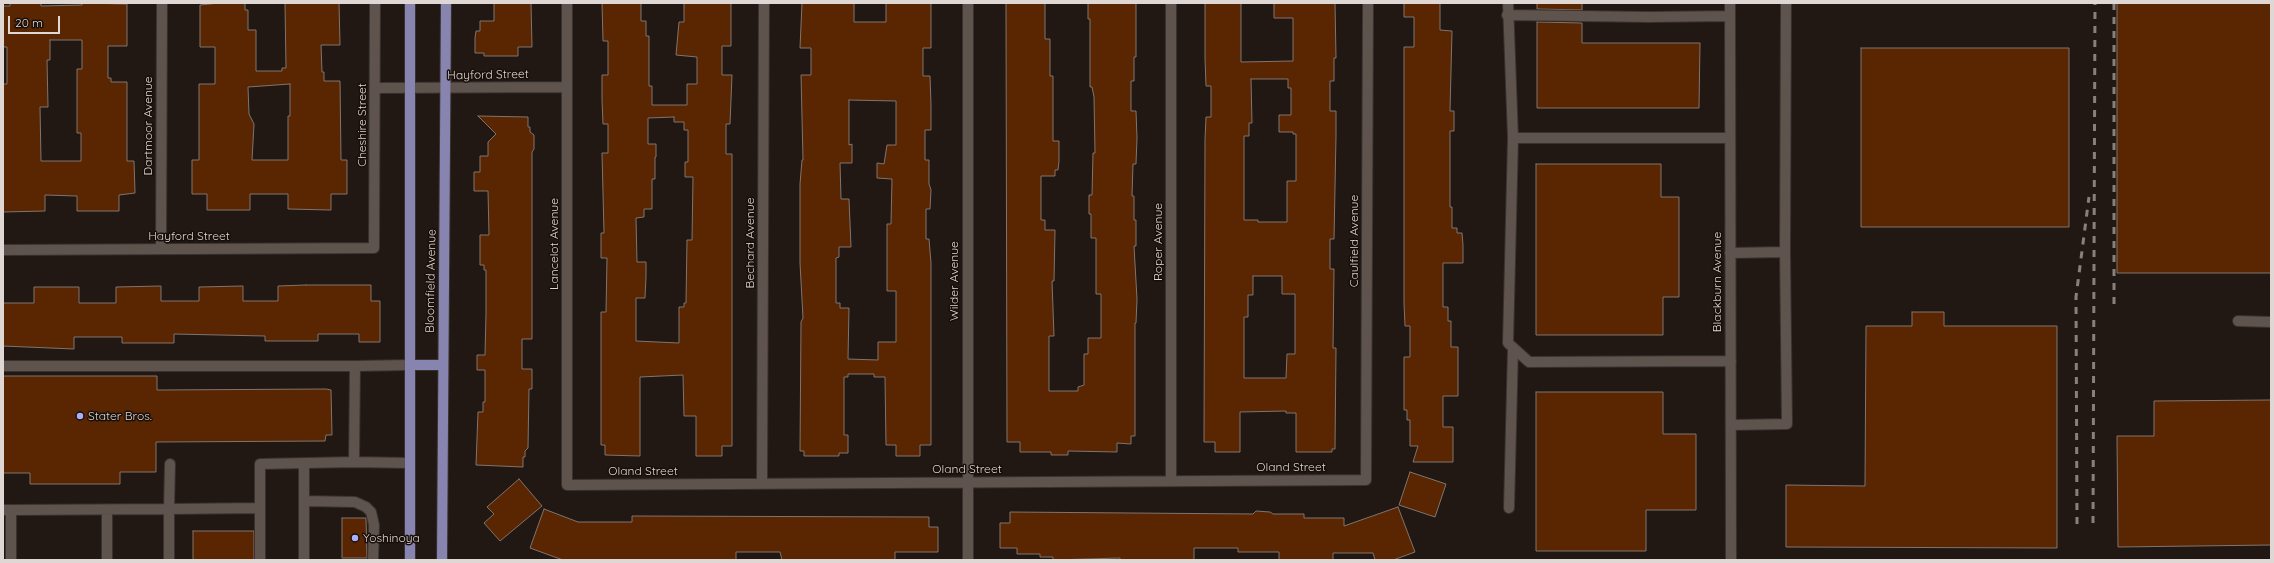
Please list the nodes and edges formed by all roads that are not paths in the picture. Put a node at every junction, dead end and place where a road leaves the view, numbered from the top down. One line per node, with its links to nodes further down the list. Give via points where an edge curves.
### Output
1 (162, 3): 22 (street, Dartmoor Avenue)
2 (375, 3): 16 (street, Cheshire Street)
3 (410, 3): 18 (main road, Bloomfield Avenue)
4 (446, 3): 17 (main road, Bloomfield Avenue)
5 (567, 3): 15 (street, Lancelot Avenue)
6 (764, 3): 42 (street, Bechard Avenue)
7 (968, 3): 41 (street, Wilder Avenue)
8 (1171, 3): 40 (street, Roper Avenue)
9 (1368, 3): 39 (street, Caulfield Avenue)
10 (1508, 3): 13 (street)
11 (1730, 3): 14 (street, Blackburn Avenue)
12 (1786, 3): 24 (street)
13 (1507, 15): 14 (street); 19 (street)
14 (1730, 16): 20 (street, Blackburn Avenue)
15 (567, 87): 17 (street, Hayford Street); 43 (street, Lancelot Avenue)
16 (375, 88): 18 (street, Hayford Street); 21 (street, Cheshire Street)
17 (446, 88): 18 (street, Hayford Street); 31 (main road, Bloomfield Avenue)
18 (409, 89): 30 (main road, Bloomfield Avenue)
19 (1513, 138): 20 (street); 28 (street, via 1508,343)
20 (1730, 138): 25 (street, Blackburn Avenue)
21 (374, 248): 22 (street, Hayford Street)
22 (161, 249): 23 (street, Hayford Street)
23 (3, 250)
24 (1785, 252): 25 (street); 34 (street, via 1787,424)
25 (1730, 253): 29 (street, Blackburn Avenue)
26 (2238, 321): 27 (street)
27 (2271, 322)
28 (1513, 348): 29 (street, via 1529,362); 46 (street)
29 (1731, 361): 34 (street, Blackburn Avenue)
30 (410, 365): 31 (main road); 33 (street); 36 (main road, Bloomfield Avenue)
31 (443, 365): 57 (main road, Bloomfield Avenue)
32 (3, 366): 33 (street)
33 (355, 366): 35 (street)
34 (1731, 425): 59 (street, Blackburn Avenue)
35 (354, 462): 36 (street); 38 (street)
36 (410, 463): 56 (main road, Bloomfield Avenue)
37 (170, 464): 47 (street)
38 (304, 464): 44 (street); 45 (street, via 260,464)
39 (1366, 480): 40 (street, Oland Street)
40 (1171, 481): 41 (street, Oland Street)
41 (967, 482): 42 (street, Oland Street); 58 (street, Wilder Avenue)
42 (762, 483): 43 (street, Oland Street)
43 (567, 485)
44 (304, 501): 54 (street); 55 (street, via 355,502 366,507 371,512 374,524)
45 (260, 508): 47 (street); 53 (street)
46 (1509, 508)
47 (169, 509): 49 (street); 52 (street)
48 (7, 510): 49 (street); 50 (street)
49 (106, 510): 51 (street)
50 (11, 560)
51 (106, 560)
52 (169, 560)
53 (260, 560)
54 (304, 560)
55 (373, 560)
56 (410, 560)
57 (442, 560)
58 (968, 560)
59 (1731, 560)

